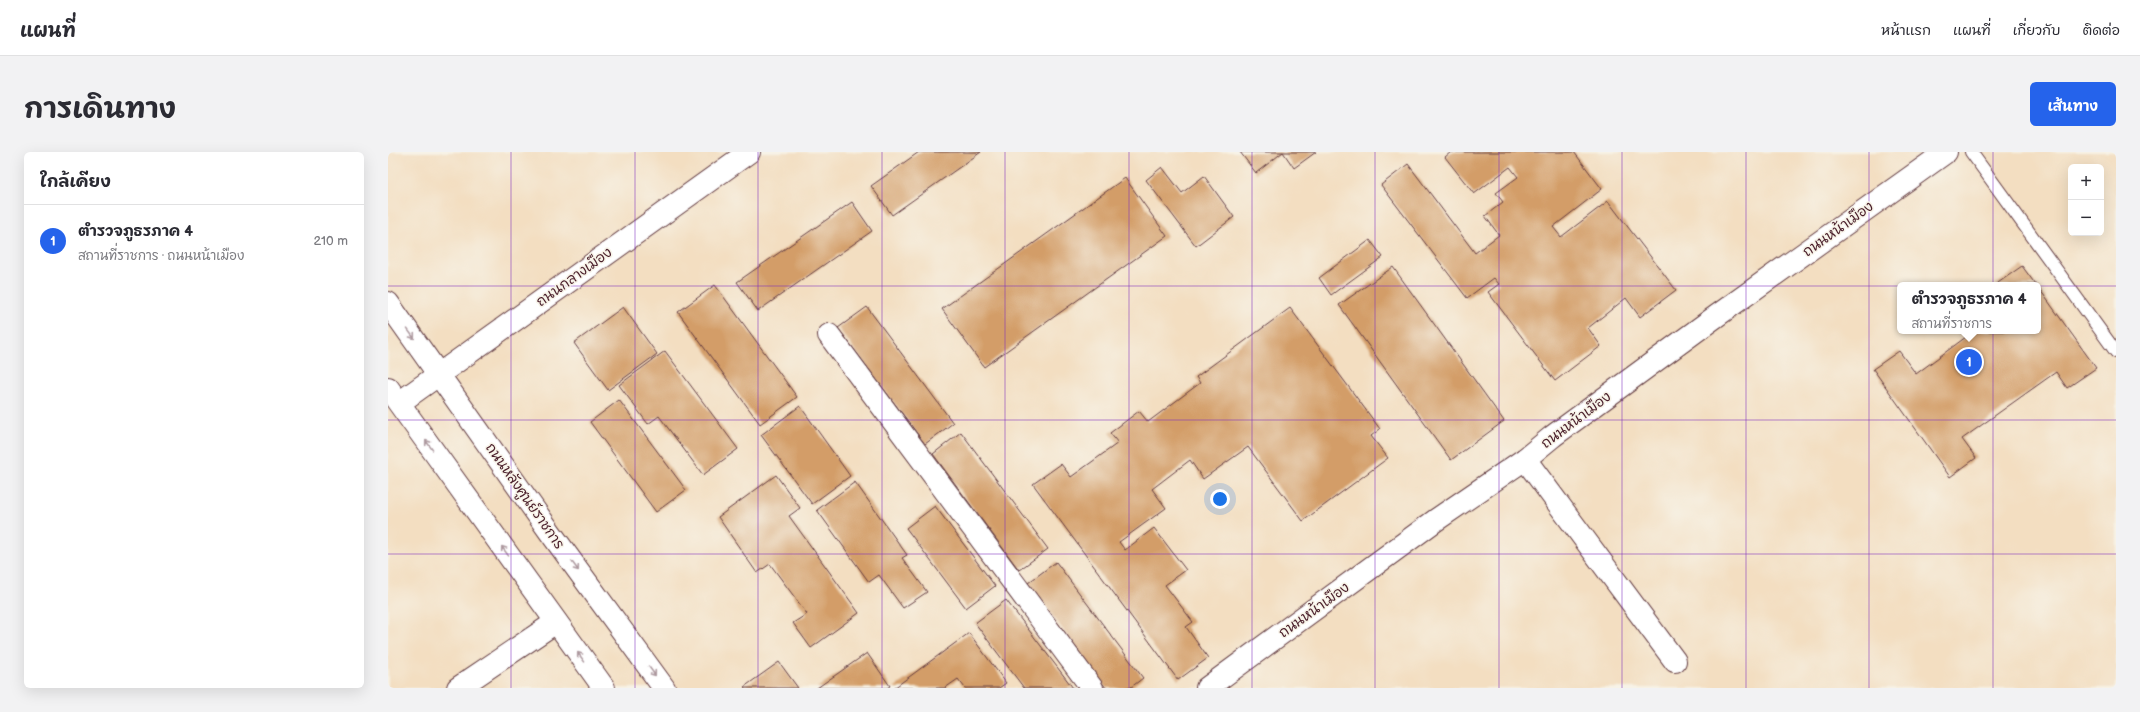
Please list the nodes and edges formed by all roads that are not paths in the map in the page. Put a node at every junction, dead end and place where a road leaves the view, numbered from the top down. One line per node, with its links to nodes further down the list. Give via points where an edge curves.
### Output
1 (749, 152): 7 (street, ถนนกลางเมือง)
2 (1946, 152): 9 (street, ถนนหน้าเมือง, via 1578,417)
3 (1971, 152): 6 (lane)
4 (388, 303): 7 (street, ถนนหลังศูนย์ราชการ, one-way to 7)
5 (829, 335): 15 (street)
6 (2116, 352)
7 (440, 374): 8 (street, ถนนกลางเมือง); 14 (street, ถนนหลังศูนย์ราชการ, one-way to 14, via 550,532)
8 (392, 400): 10 (street, one-way to 8)
9 (1526, 459): 11 (street); 16 (street, ถนนหน้าเมือง, via 1436,520)
10 (556, 622): 12 (street); 13 (street, one-way to 10)
11 (1675, 661)
12 (458, 688)
13 (604, 688)
14 (664, 688)
15 (1092, 688)
16 (1207, 688)

